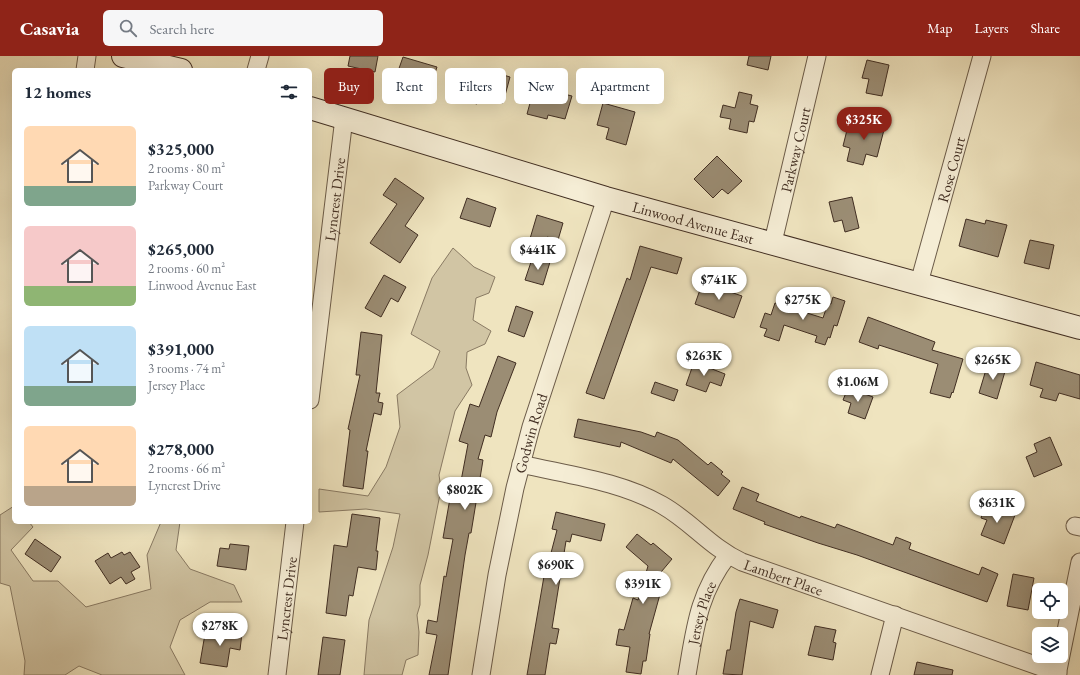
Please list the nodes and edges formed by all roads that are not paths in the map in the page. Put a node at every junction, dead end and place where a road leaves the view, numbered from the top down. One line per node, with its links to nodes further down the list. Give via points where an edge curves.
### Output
1 (87, 56): 6 (street)
2 (124, 56): 7 (main road)
3 (260, 56): 8 (street)
4 (817, 56): 12 (street, Parkway Court)
5 (982, 56): 13 (street, Rose Court)
6 (85, 68)
7 (173, 68)
8 (257, 68)
9 (312, 109): 10 (main road, Linwood Avenue East)
10 (344, 118): 11 (main road, Linwood Avenue East); 15 (street, Lyncrest Drive)
11 (606, 198): 12 (main road, Linwood Avenue East); 16 (street, Godwin Road)
12 (773, 242): 13 (main road, Linwood Avenue East)
13 (919, 283): 14 (main road, Linwood Avenue East)
14 (1080, 328)
15 (312, 383)
16 (521, 464): 18 (street, Lambert Place, via 640,495 683,519); 23 (street, Godwin Road, via 497,575)
17 (295, 524): 22 (street, Lyncrest Drive)
18 (728, 556): 20 (street, Lambert Place); 24 (street, Jersey Place, via 717,569 701,604)
19 (1080, 562): 21 (street)
20 (895, 615): 21 (street, Lambert Place); 25 (street)
21 (1057, 674)
22 (277, 675)
23 (481, 675)
24 (687, 675)
25 (880, 675)

